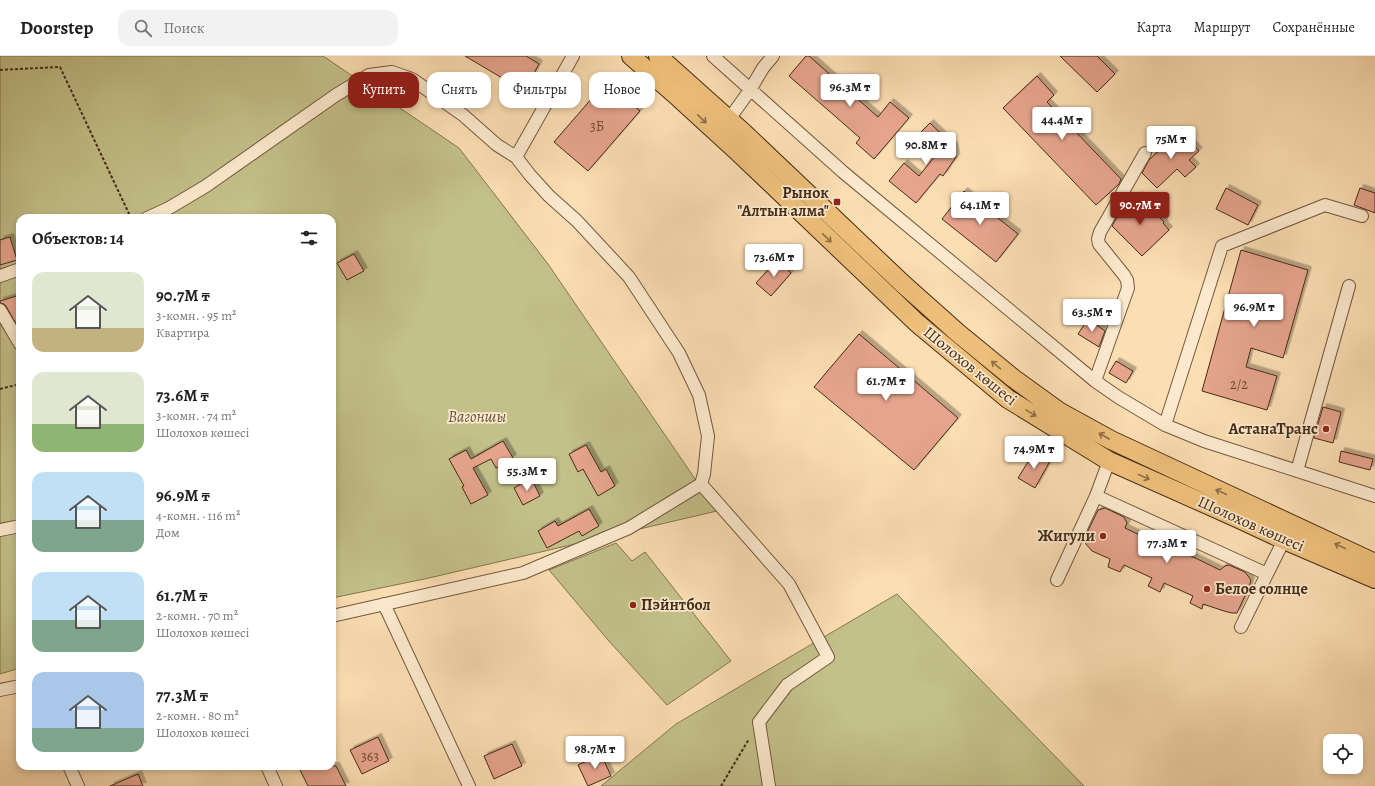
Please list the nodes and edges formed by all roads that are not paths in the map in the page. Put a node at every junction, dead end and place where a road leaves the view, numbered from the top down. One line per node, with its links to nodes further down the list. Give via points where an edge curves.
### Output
1 (573, 56): 10 (street)
2 (631, 56): 8 (highway, Шолохов көшесі, one-way to 8)
3 (658, 56): 7 (highway, Шолохов көшесі)
4 (713, 56): 6 (street)
5 (773, 56): 6 (street)
6 (750, 90): 7 (street); 18 (street, via 843,172)
7 (729, 119): 8 (street); 28 (highway, Шолохов көшесі, one-way to 7, via 1111,440 1054,408 947,324)
8 (719, 135): 20 (highway, Шолохов көшесі, one-way to 20, via 889,297 964,363 1008,399)
9 (1145, 153): 18 (street, via 1098,239 1099,244 1124,275 1128,288)
10 (516, 157): 11 (street, via 412,79 392,72 369,76 336,95 206,186); 22 (street, via 549,196 578,220 629,277 679,353 699,395 708,436)
11 (156, 214)
12 (1362, 216): 19 (street, via 1325,205 1222,246)
13 (16, 270): 14 (street)
14 (0, 276)
15 (1349, 286): 21 (street)
16 (0, 310): 17 (street)
17 (16, 337)
18 (1095, 381): 19 (street)
19 (1165, 426): 21 (street)
20 (1109, 461): 23 (street); 27 (highway, Шолохов көшесі, one-way to 27)
21 (1297, 471): 24 (street)
22 (701, 484): 32 (street, via 629,528 523,573); 42 (street, via 789,584 828,657 787,685 759,722)
23 (1096, 496): 29 (street); 31 (street)
24 (1375, 496)
25 (16, 527): 26 (street)
26 (0, 530)
27 (1284, 540): 29 (street); 30 (highway, Шолохов көшесі)
28 (1375, 563)
29 (1267, 574): 34 (street)
30 (1375, 579)
31 (1056, 580)
32 (384, 604): 33 (street); 41 (street)
33 (336, 615)
34 (1241, 627)
35 (16, 687): 36 (street)
36 (0, 690)
37 (71, 770): 39 (street)
38 (269, 770): 40 (street)
39 (78, 786)
40 (276, 786)
41 (469, 786)
42 (770, 786)

